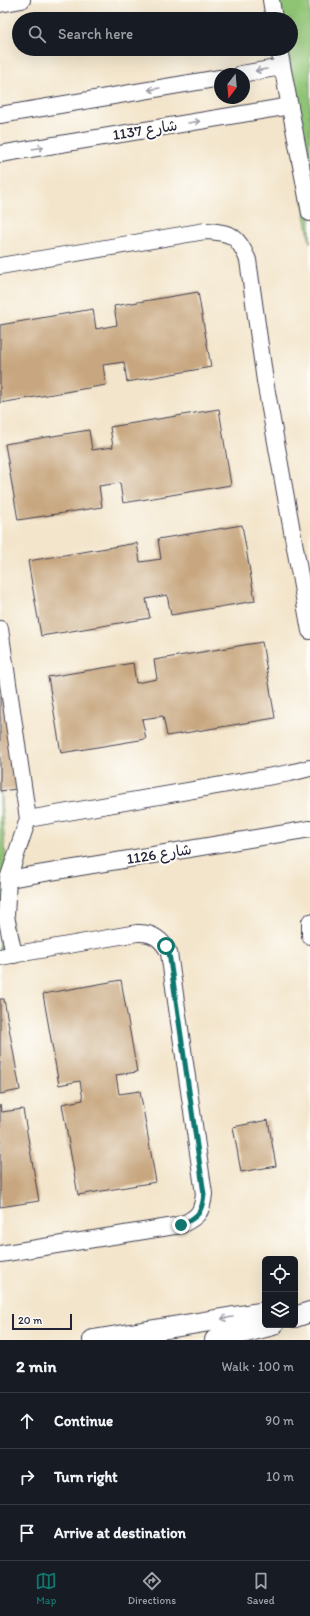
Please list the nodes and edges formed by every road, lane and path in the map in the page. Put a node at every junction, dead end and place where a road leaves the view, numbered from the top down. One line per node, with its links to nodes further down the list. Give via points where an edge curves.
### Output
1 (22, 0): 3 (street)
2 (271, 0): 4 (street)
3 (0, 4)
4 (273, 12)
5 (280, 56): 6 (street)
6 (282, 66): 7 (street, one-way to 7); 9 (street)
7 (250, 72)
8 (214, 79): 10 (street, one-way to 10)
9 (290, 106): 11 (street, شارع 1137, one-way to 9); 12 (street)
10 (0, 115)
11 (0, 154)
12 (310, 213)
13 (0, 266): 14 (street, via 205,231 231,235 241,245 248,260 266,381)
14 (308, 614): 16 (street)
15 (0, 629): 18 (street)
16 (310, 631)
17 (310, 768): 18 (street, via 290,774)
18 (28, 819): 20 (street)
19 (310, 829): 20 (street, شارع 1126)
20 (8, 879): 23 (street)
21 (310, 922): 22 (street)
22 (310, 936)
23 (7, 956): 24 (street, via 137,933 151,934 162,941 169,953 204,1194 200,1213 181,1225)
24 (0, 1254)
25 (310, 1304): 26 (street)
26 (298, 1306)
27 (262, 1312): 31 (street, one-way to 31)
28 (310, 1312): 29 (street)
29 (298, 1317)
30 (262, 1328): 32 (street)
31 (93, 1340)
32 (215, 1340)

